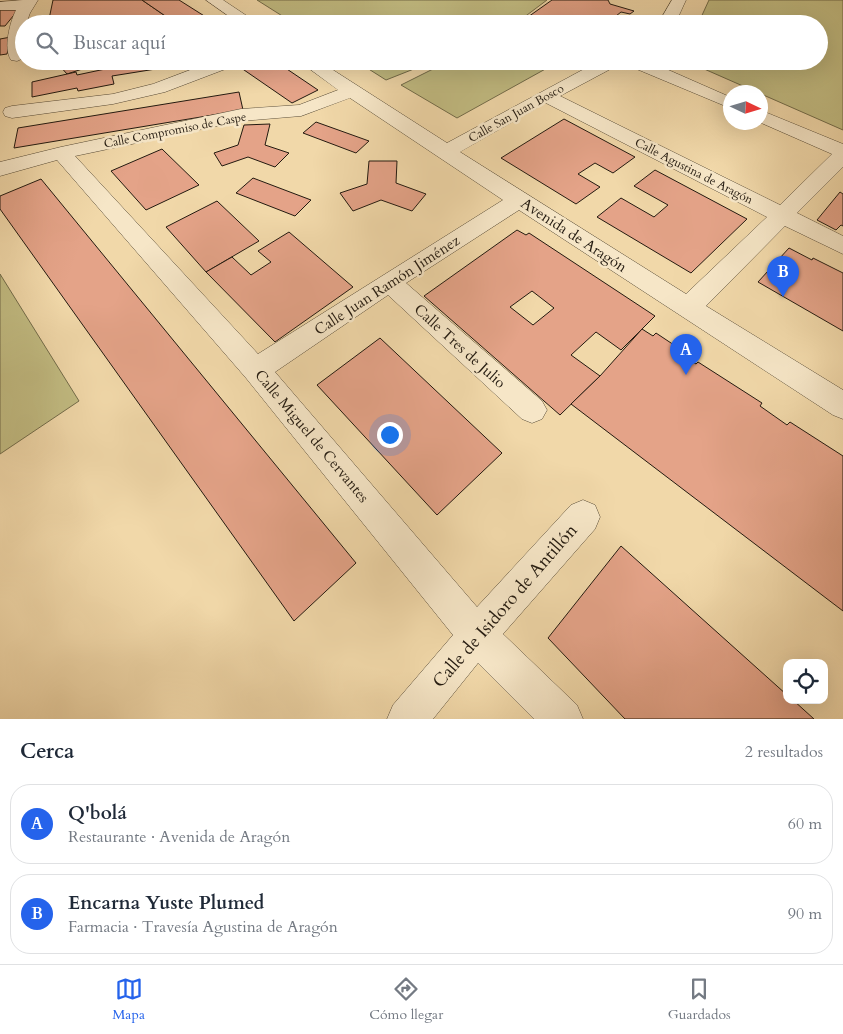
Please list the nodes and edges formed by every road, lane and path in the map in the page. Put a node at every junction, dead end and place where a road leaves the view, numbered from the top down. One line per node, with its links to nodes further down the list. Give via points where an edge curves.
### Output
1 (213, 0): 6 (street)
2 (679, 0): 7 (street)
3 (28, 3): 4 (street); 5 (street)
4 (0, 6)
5 (23, 15)
6 (237, 15)
7 (672, 15)
8 (206, 70): 15 (street, via 159,88 114,99)
9 (320, 70): 12 (street, Avenida de Aragón)
10 (595, 70): 13 (street, Calle San Juan Bosco)
11 (653, 70): 14 (street)
12 (350, 91): 18 (street, Avenida de Aragón); 19 (street, Calle Compromiso de Caspe, via 301,110 241,115)
13 (546, 96): 18 (street, Calle San Juan Bosco); 23 (street, Calle Agustina de Aragón)
14 (723, 100)
15 (6, 109)
16 (768, 119): 17 (street)
17 (843, 151)
18 (446, 152): 22 (street, Avenida de Aragón)
19 (61, 153): 21 (street, Calle Compromiso de Caspe); 27 (street, Calle Miguel de Cervantes)
20 (843, 155): 23 (street)
21 (0, 169)
22 (519, 200): 25 (street, Calle Juan Ramón Jiménez); 26 (street, Avenida de Aragón)
23 (782, 215): 24 (street, Calle Agustina de Aragón); 26 (street)
24 (843, 246)
25 (389, 282): 27 (street, Calle Juan Ramón Jiménez); 29 (street, Calle Tres de Julio)
26 (688, 308): 28 (street, Avenida de Aragón)
27 (256, 370): 31 (street, Calle Miguel de Cervantes)
28 (843, 406)
29 (532, 410)
30 (583, 517): 31 (street, Calle de Isidoro de Antillón)
31 (477, 634): 32 (street, Calle de Isidoro de Antillón); 33 (street, Calle Miguel de Cervantes)
32 (407, 719)
33 (562, 719)

